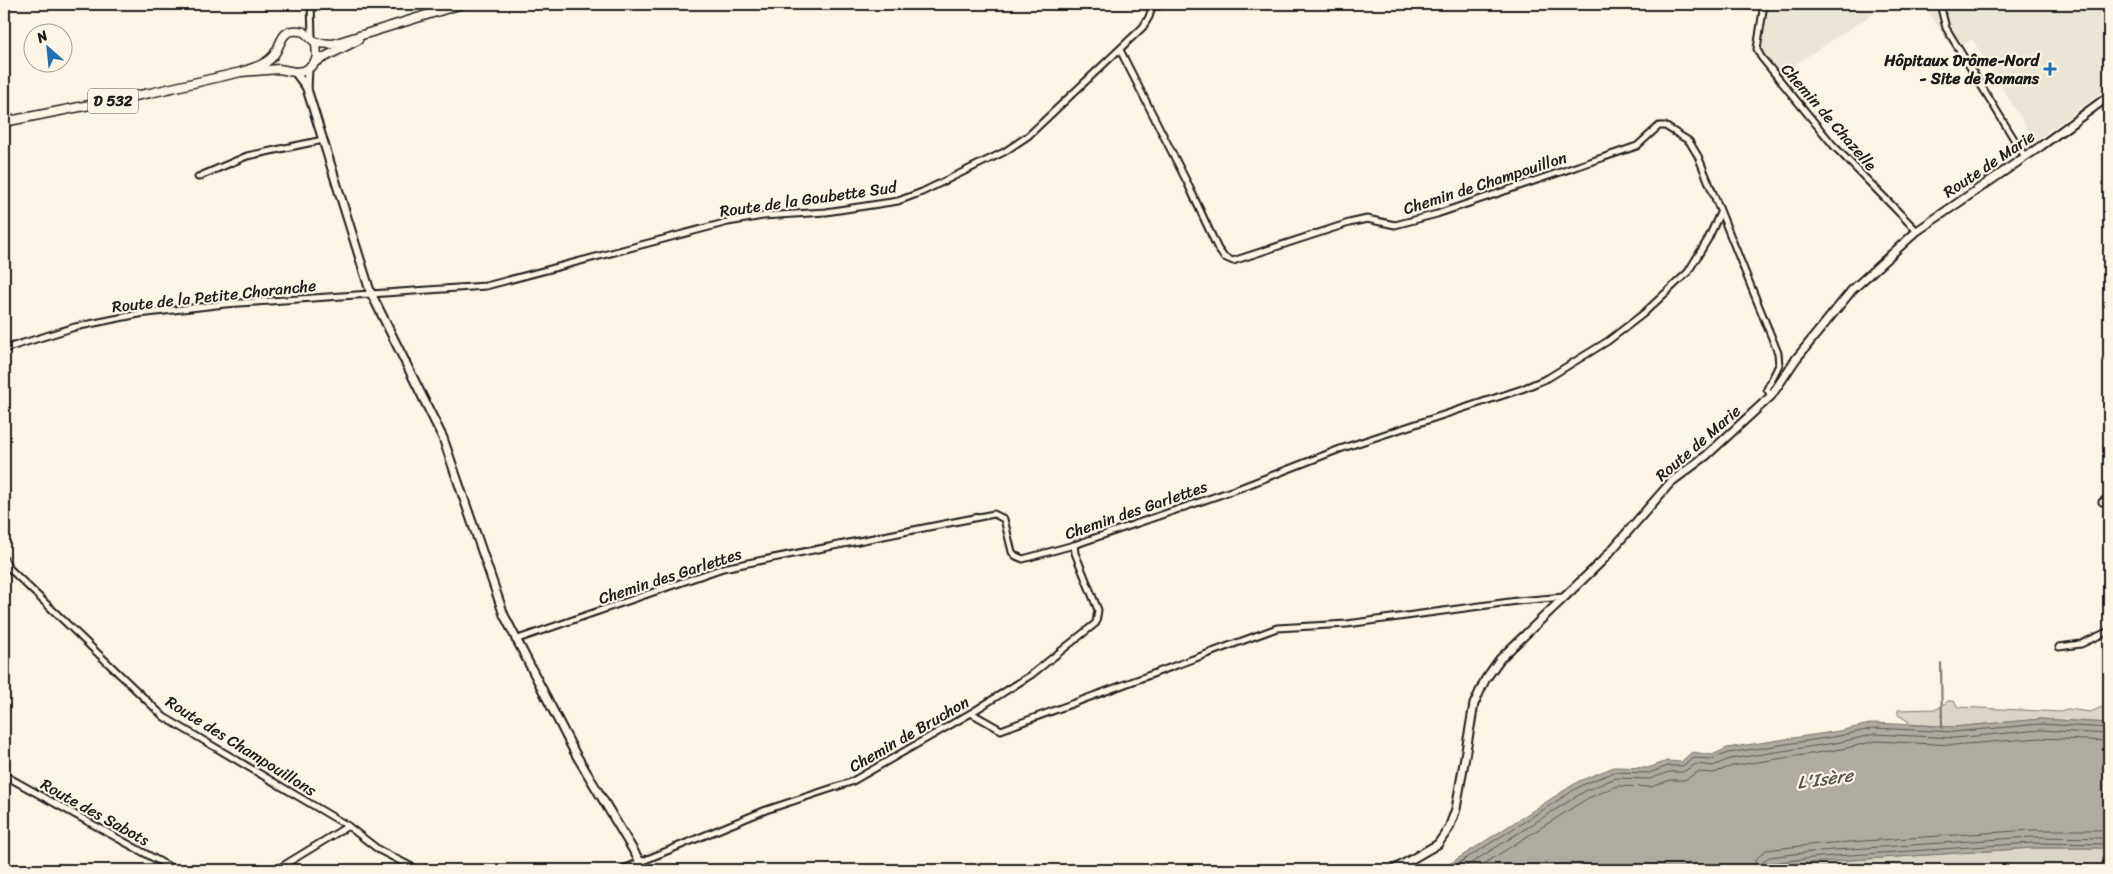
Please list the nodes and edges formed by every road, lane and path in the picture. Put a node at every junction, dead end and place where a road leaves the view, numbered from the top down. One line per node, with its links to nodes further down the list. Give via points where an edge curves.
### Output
1 (310, 4): 7 (street)
2 (462, 4): 9 (main road)
3 (1153, 4): 4 (street); 12 (street, Route de la Goubette Sud, via 1143,27)
4 (1167, 4)
5 (1764, 4): 25 (street, Chemin de Chazelle, via 1758,50 1761,57 1833,145)
6 (1940, 4): 22 (street, via 1946,28)
7 (311, 19): 8 (street); 10 (street)
8 (300, 31): 10 (main road); 11 (main road, via 284,36)
9 (376, 32): 10 (main road, via 333,44); 13 (main road)
10 (314, 40): 13 (main road, via 318,52)
11 (276, 50): 14 (main road, via 278,61); 16 (main road, D 532, via 268,60)
12 (1120, 50): 24 (street, Chemin de Champouillon, via 1218,249 1233,261 1349,223 1367,219 1395,224 1437,214 1637,146 1660,126 1689,140); 26 (street, Route de la Goubette Sud, via 1004,152 922,192 898,200 826,212 728,222 486,286)
13 (315, 62): 15 (main road)
14 (285, 69): 16 (main road, D 532); 17 (main road)
15 (308, 69): 17 (main road); 18 (street)
16 (241, 72): 20 (main road, D 532)
17 (295, 72): 18 (street)
18 (307, 88): 21 (street)
19 (2109, 96): 22 (street, Route de Marie)
20 (4, 122)
21 (322, 140): 23 (street, via 247,156); 26 (street)
22 (2025, 157): 25 (street, Route de Marie)
23 (198, 177)
24 (1720, 213): 28 (street, via 1778,353 1779,365 1767,389); 31 (street, Chemin des Garlettes, via 1688,272 1608,341 1548,378 1340,449)
25 (1917, 231): 28 (street, Route de Marie, via 1852,290 1796,359)
26 (371, 294): 27 (street, Route de la Petite Choranche, via 140,314 75,327); 35 (street, via 443,438)
27 (4, 349)
28 (1771, 396): 33 (street, Route de Marie, via 1707,455 1671,482)
29 (2109, 498): 30 (street)
30 (2102, 502)
31 (1074, 546): 35 (street, Chemin des Garlettes, via 1023,559 1012,552 1004,520 994,514 723,568); 37 (street, Chemin de Bruchon, via 1098,610 1096,622 1031,674)
32 (4, 559): 39 (street, Route des Champouillons, via 9,568 164,717)
33 (1567, 597): 37 (street, via 1347,624 1277,628 1001,730); 45 (street, Route de Marie, via 1500,659 1485,680 1474,704 1456,809 1445,836 1424,854)
34 (2109, 632): 36 (street, via 2081,644)
35 (515, 640): 40 (street, via 575,754)
36 (2059, 647)
37 (971, 713): 40 (street, Chemin de Bruchon, via 851,782 766,810)
38 (4, 775): 41 (street, Route des Sabots)
39 (348, 826): 42 (street); 43 (street, Route des Champouillons, via 379,850)
40 (643, 867): 44 (street)
41 (175, 870)
42 (276, 870)
43 (418, 870)
44 (621, 870)
45 (1393, 870)

